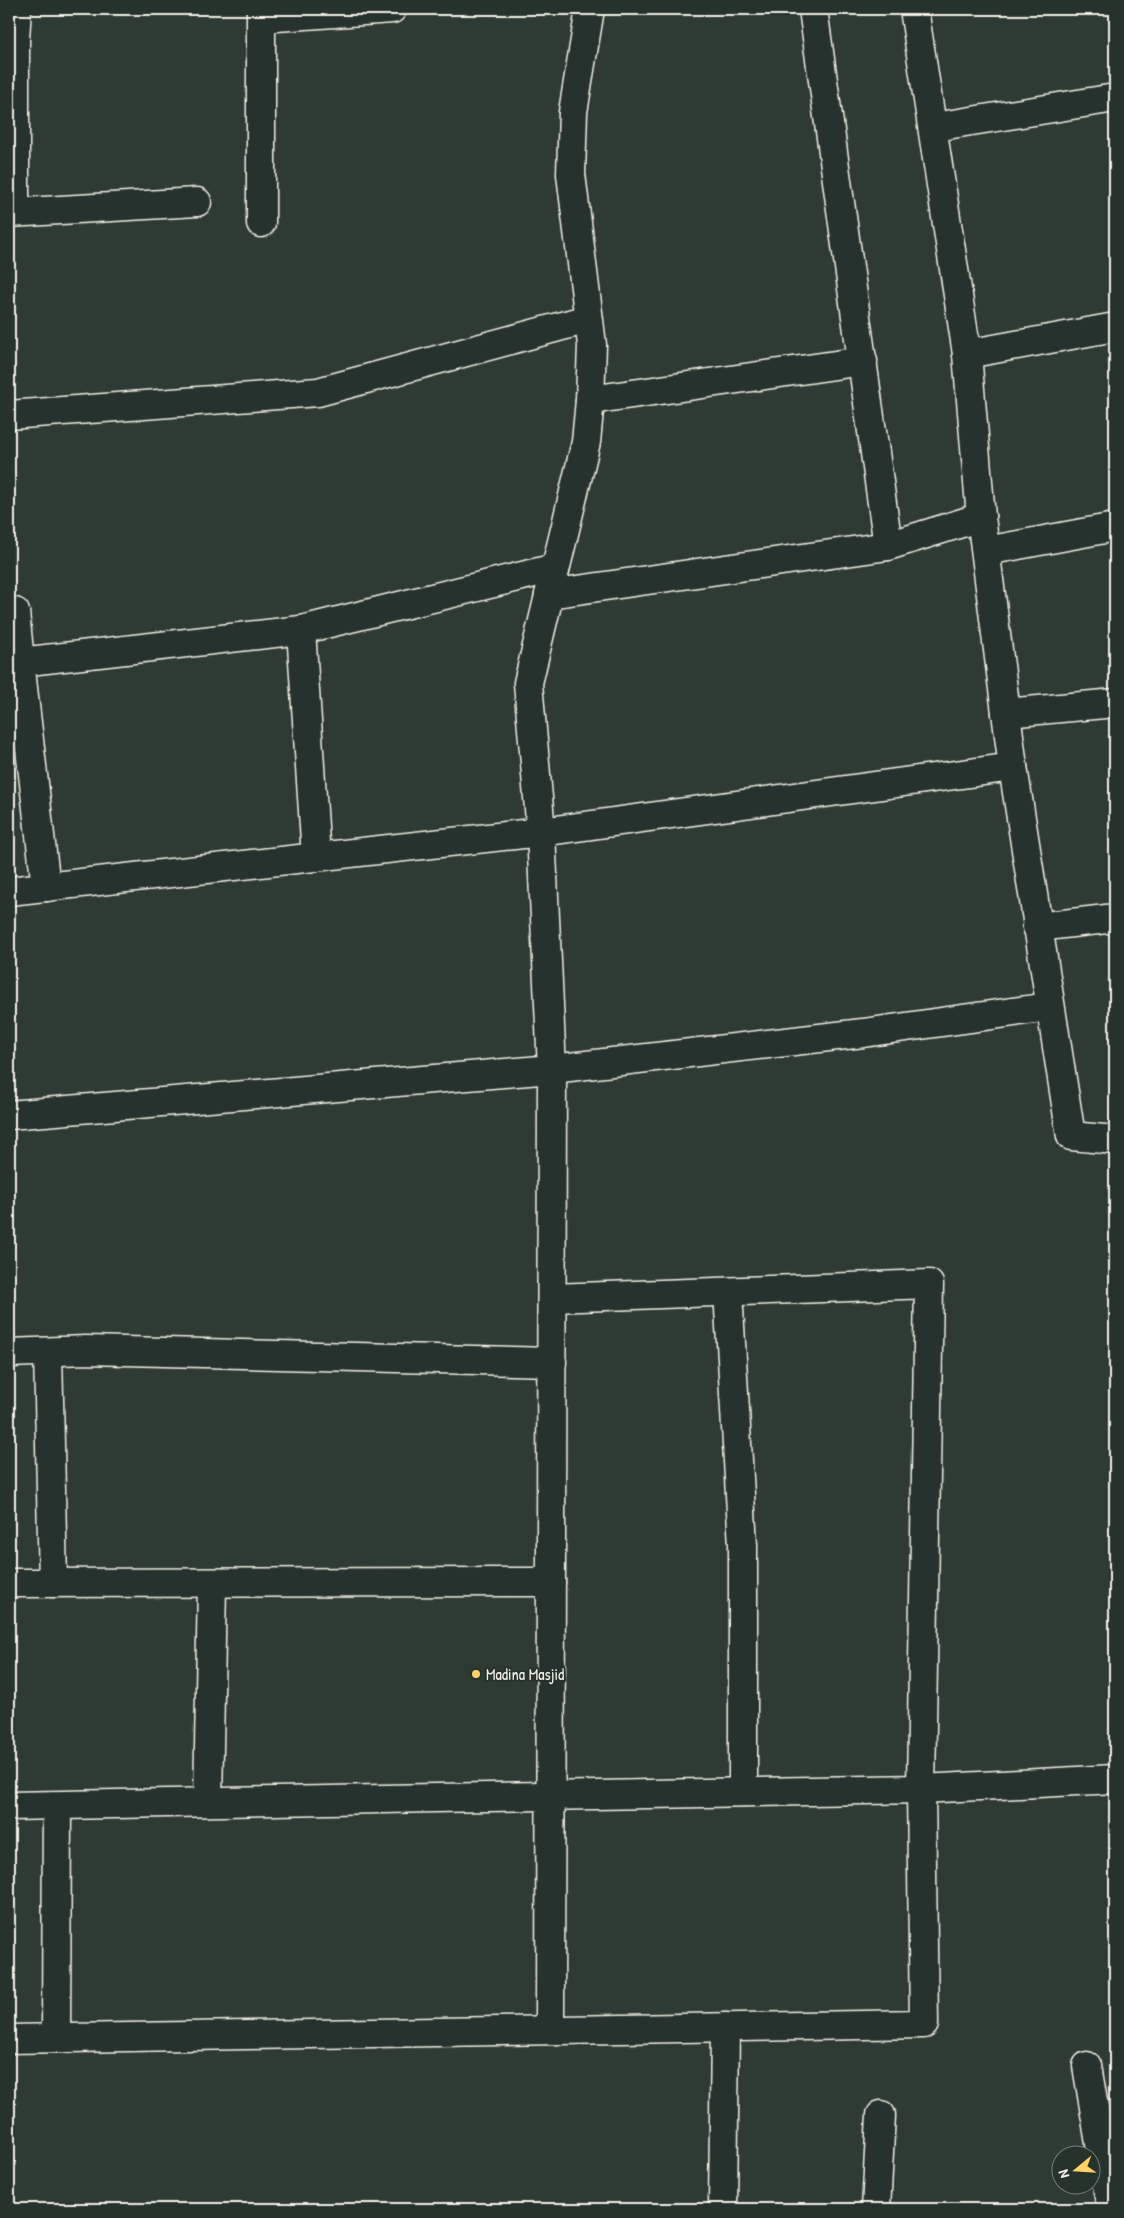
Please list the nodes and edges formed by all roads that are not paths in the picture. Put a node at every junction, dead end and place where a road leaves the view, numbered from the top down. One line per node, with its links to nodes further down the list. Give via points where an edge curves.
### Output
1 (17, 9): 7 (street)
2 (392, 9): 6 (street)
3 (590, 9): 13 (street, via 574,112 571,174)
4 (814, 9): 16 (street)
5 (914, 9): 9 (street)
6 (262, 13): 12 (street)
7 (12, 38): 11 (street)
8 (1115, 98): 9 (street)
9 (934, 127): 15 (street)
10 (197, 202): 11 (street)
11 (12, 212)
12 (261, 223)
13 (588, 318): 17 (street, via 592,345); 18 (street, via 318,392)
14 (1115, 327): 15 (street)
15 (968, 354): 19 (street)
16 (863, 361): 17 (street); 21 (street)
17 (590, 400): 23 (street, via 586,442)
18 (9, 415)
19 (982, 517): 21 (street); 22 (street)
20 (1115, 526): 22 (street)
21 (888, 546): 23 (street)
22 (986, 551): 28 (street)
23 (552, 581): 25 (street); 30 (street, via 528,683)
24 (9, 613): 26 (street, via 15,612)
25 (301, 630): 26 (street); 31 (street)
26 (20, 662): 32 (street)
27 (1115, 703): 28 (street)
28 (1006, 713): 29 (street)
29 (1013, 767): 30 (street); 35 (street)
30 (541, 832): 31 (street); 37 (street)
31 (316, 857): 32 (street)
32 (46, 887): 33 (street)
33 (9, 892)
34 (1115, 918): 35 (street)
35 (1037, 927): 36 (street)
36 (1049, 1007): 37 (street, via 863,1033); 39 (street, via 1071,1136)
37 (552, 1069): 38 (street); 41 (street)
38 (9, 1115)
39 (1115, 1140)
40 (728, 1292): 41 (street); 50 (street, via 929,1284); 51 (street, via 743,1545)
41 (552, 1298): 44 (street)
42 (48, 1352): 43 (street); 44 (street, via 86,1350); 47 (street)
43 (9, 1353)
44 (552, 1362): 45 (street)
45 (551, 1582): 48 (street); 52 (street)
46 (9, 1583): 47 (street)
47 (53, 1583): 48 (street)
48 (212, 1584): 53 (street)
49 (1115, 1779): 50 (street)
50 (921, 1789): 51 (street); 56 (street, via 924,2024)
51 (743, 1792): 52 (street)
52 (551, 1796): 53 (street); 57 (street)
53 (208, 1802): 55 (street)
54 (9, 1806): 55 (street)
55 (57, 1806): 59 (street)
56 (725, 2027): 57 (street); 62 (street)
57 (550, 2030): 59 (street)
58 (9, 2038): 59 (street)
59 (56, 2038)
60 (1087, 2066): 64 (street)
61 (882, 2115): 63 (street)
62 (724, 2209)
63 (876, 2209)
64 (1111, 2209)

